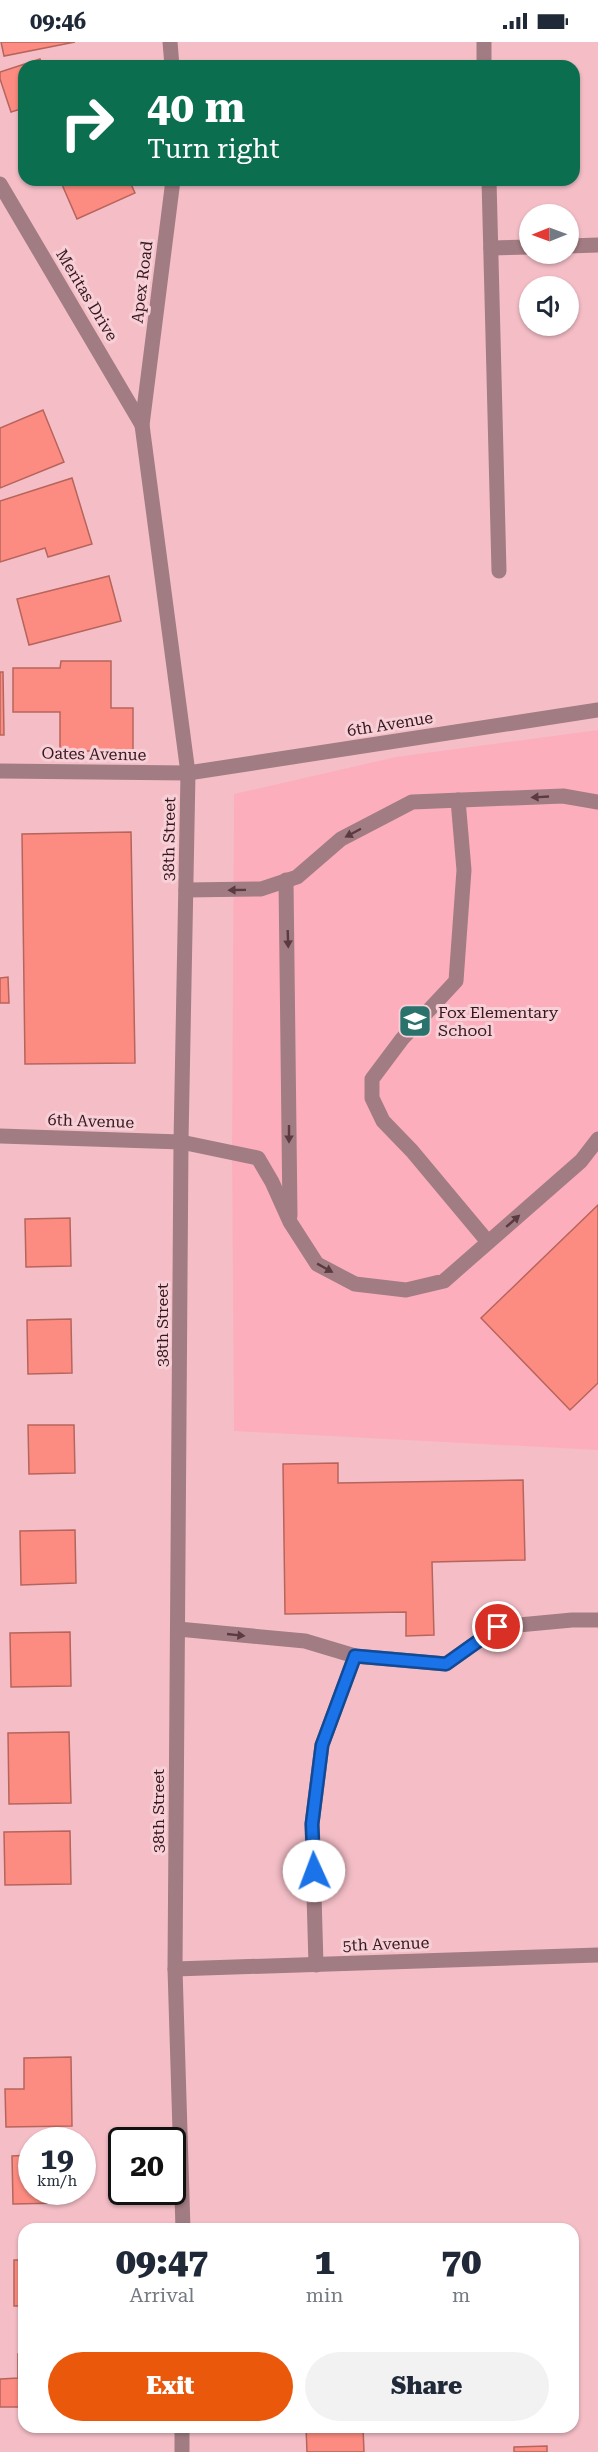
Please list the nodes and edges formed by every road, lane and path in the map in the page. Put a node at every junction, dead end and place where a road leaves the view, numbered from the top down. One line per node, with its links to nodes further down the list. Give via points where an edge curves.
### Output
1 (170, 42): 3 (street)
2 (483, 42): 4 (street)
3 (172, 60)
4 (484, 60)
5 (0, 184): 12 (street, Meritas Drive)
6 (172, 186): 12 (street, Apex Road)
7 (489, 186): 11 (street)
8 (598, 245): 9 (street)
9 (579, 246)
10 (519, 247): 11 (street)
11 (491, 248): 13 (street)
12 (142, 425): 16 (street, 38th Street)
13 (499, 571)
14 (598, 710): 16 (street, 6th Avenue)
15 (0, 771): 16 (street, Oates Avenue)
16 (188, 773): 20 (street, 38th Street)
17 (458, 800): 18 (street, one-way to 17, via 563,796); 19 (street, one-way to 19, via 412,802 340,839 297,877); 25 (street, via 464,870 456,981 372,1078 372,1098 383,1121)
18 (598, 802)
19 (286, 880): 20 (street, one-way to 20, via 261,889); 24 (street, one-way to 24)
20 (186, 890): 23 (street, 38th Street)
21 (0, 1136): 23 (street, 6th Avenue)
22 (598, 1139): 25 (street, one-way to 22, via 581,1161)
23 (181, 1142): 24 (street, 6th Avenue, via 258,1158); 27 (street, 38th Street)
24 (290, 1222): 25 (street, one-way to 25, via 317,1264 355,1284 406,1290 444,1281)
25 (488, 1242)
26 (598, 1620): 28 (street, via 498,1627 446,1664)
27 (178, 1629): 28 (street, one-way to 28, via 304,1641); 31 (street, 38th Street)
28 (355, 1656): 30 (street, via 322,1745 312,1824)
29 (598, 1955): 30 (street, 5th Avenue)
30 (316, 1965): 31 (street, 5th Avenue)
31 (175, 1969): 32 (street, 38th Street)
32 (183, 2223)
33 (182, 2433): 34 (street)
34 (182, 2452)

